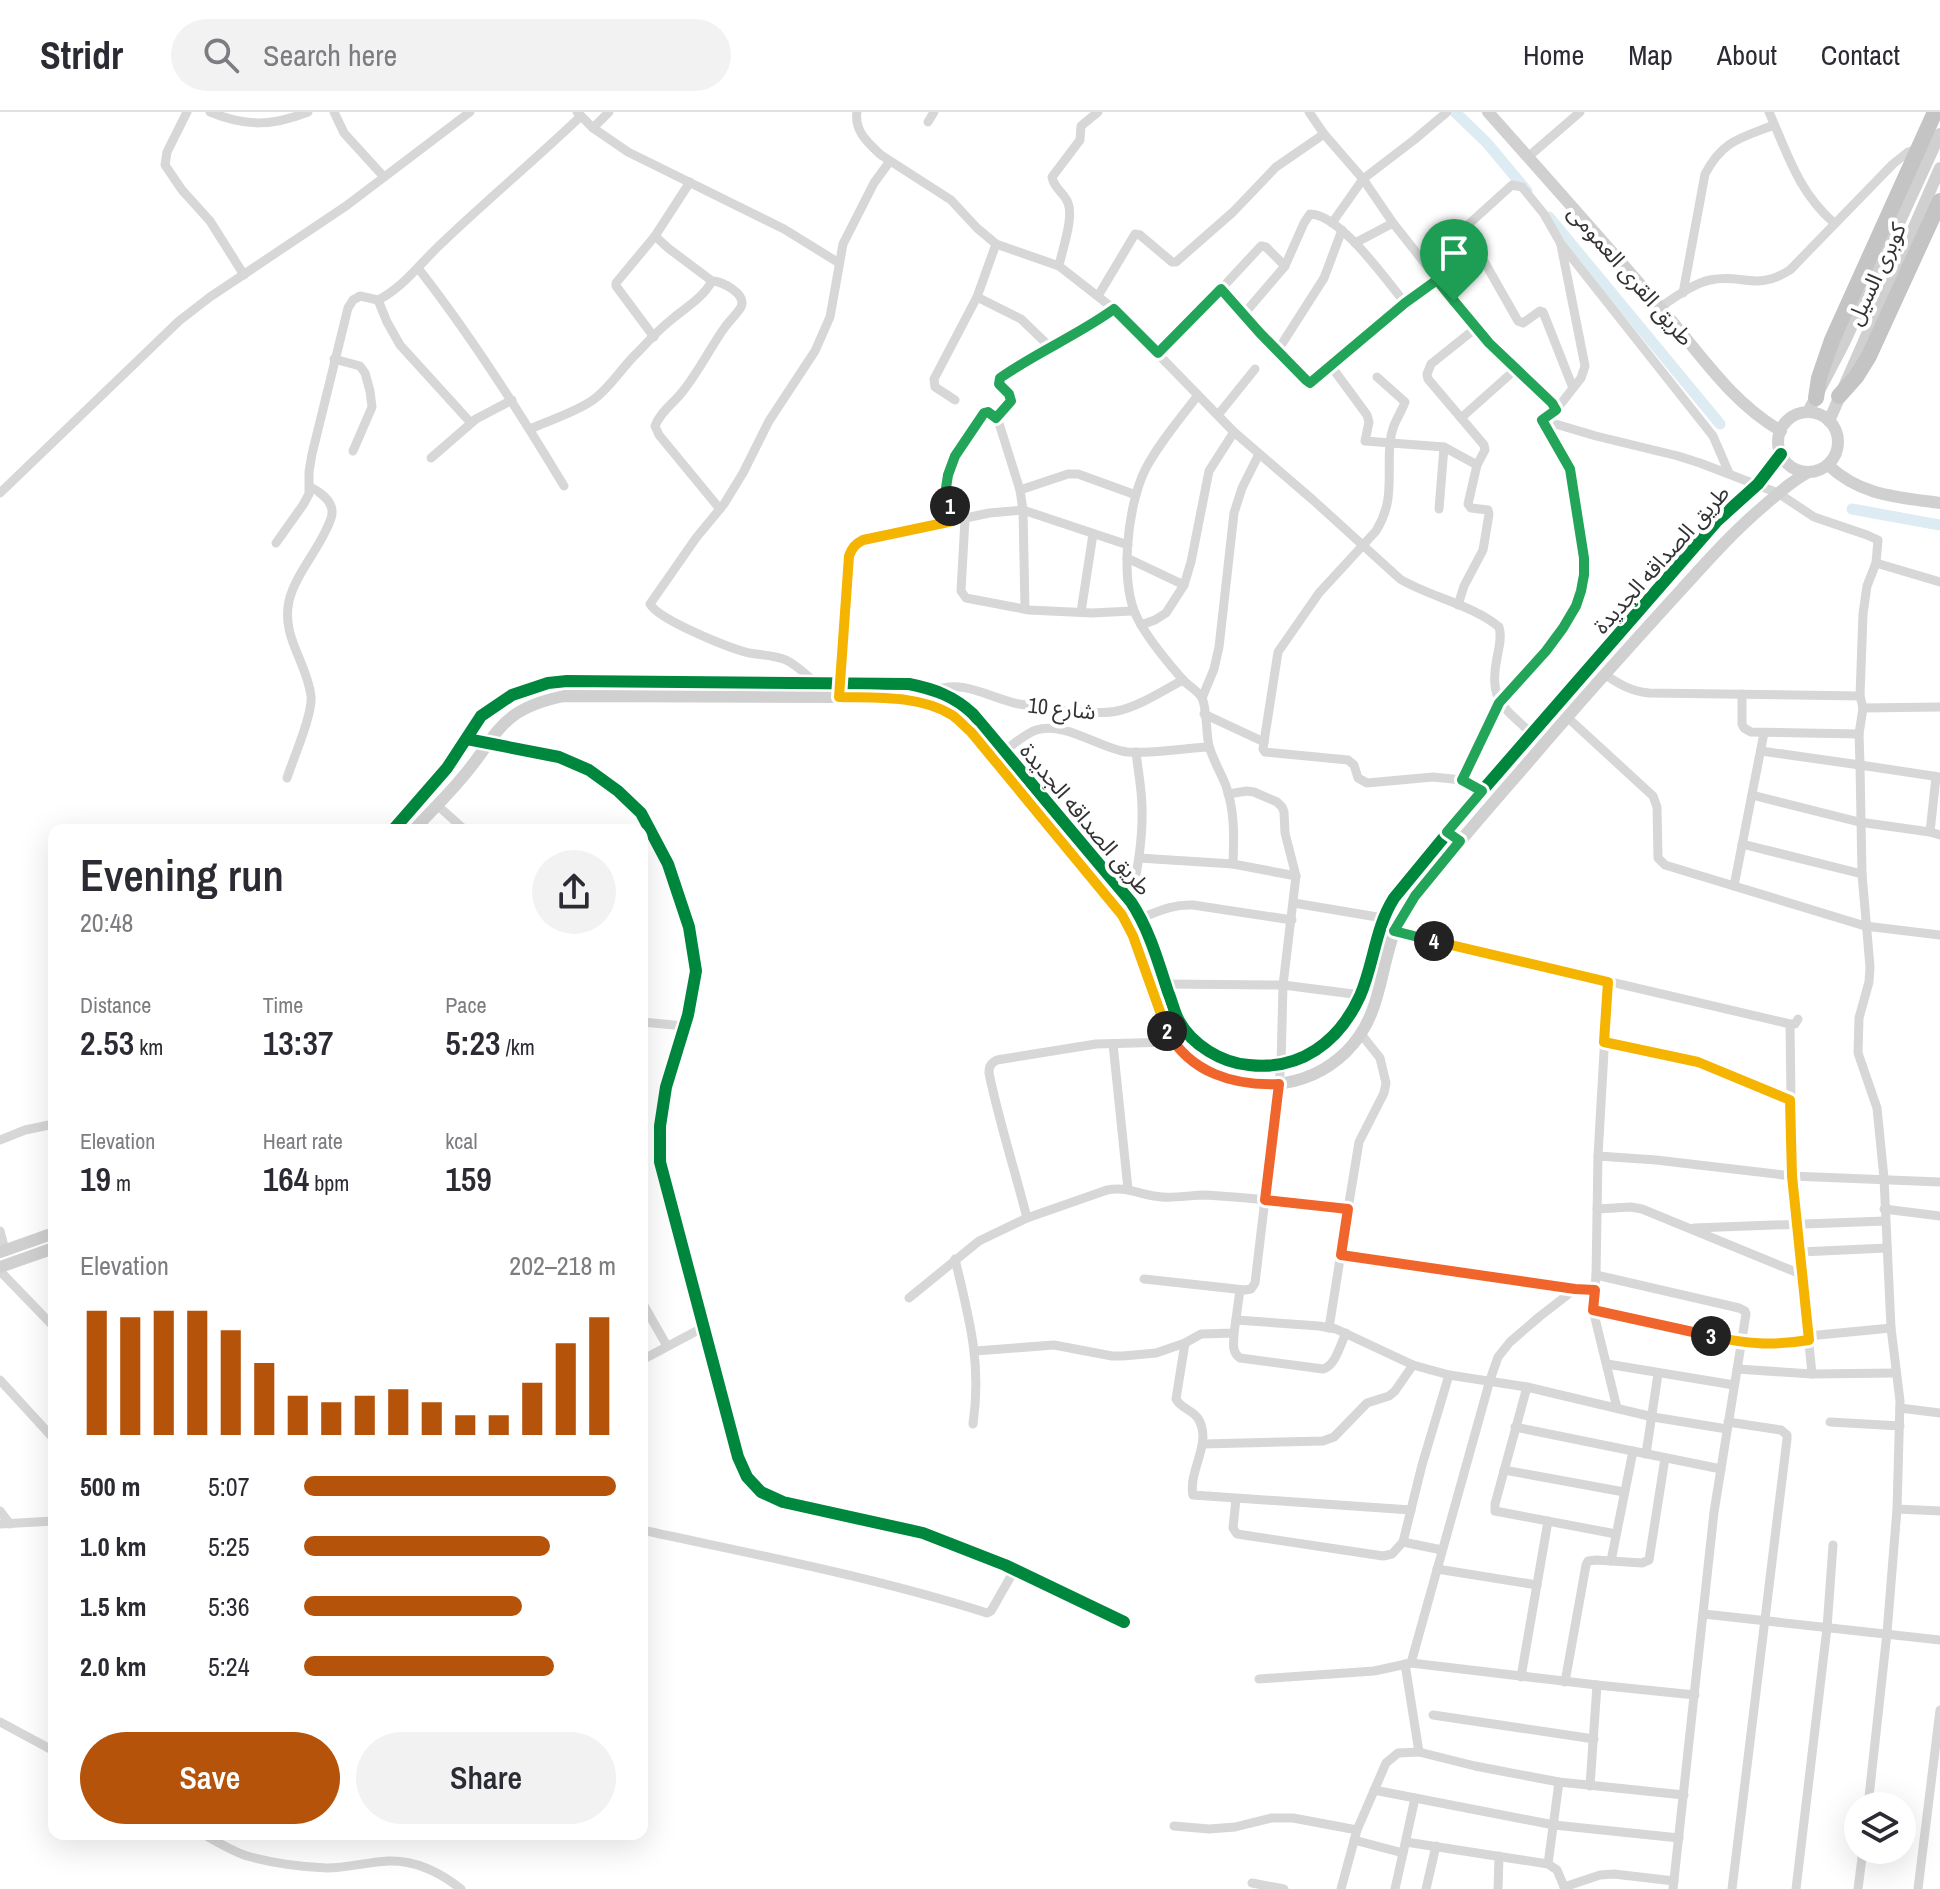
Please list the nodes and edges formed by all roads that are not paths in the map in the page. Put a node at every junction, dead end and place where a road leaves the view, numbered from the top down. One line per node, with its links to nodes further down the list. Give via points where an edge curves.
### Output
1 (187, 112): 40 (street, via 165,165)
2 (210, 112): 3 (street, via 258,124)
3 (308, 112)
4 (334, 112): 24 (street, via 344,133)
5 (470, 112): 24 (street)
6 (609, 112): 17 (street)
7 (857, 112): 22 (street, via 860,132)
8 (1098, 112): 37 (street, via 1081,126 1080,140 1052,177 1070,211)
9 (1309, 112): 18 (street)
10 (1488, 112): 21 (street, طريق القرى العمومى)
11 (1580, 112): 21 (street)
12 (1769, 112): 16 (street)
13 (1935, 112): 20 (highway)
14 (1445, 113): 25 (street)
15 (579, 114): 17 (street); 39 (street)
16 (1774, 125): 30 (street, via 1800,183); 44 (street, via 1731,142 1711,162)
17 (593, 128): 26 (street)
18 (1324, 134): 25 (street); 45 (street, via 1276,167 1176,262 1135,234)
19 (1940, 134): 67 (street, كوبرى السيل)
20 (1918, 149): 30 (street, via 1900,157); 67 (highway, via 1832,340)
21 (1528, 157): 49 (street, طريق القرى العمومى)
22 (890, 161): 34 (street, via 951,200); 36 (street, via 843,244)
23 (1940, 168): 64 (street, كوبرى السيل)
24 (384, 177): 40 (street)
25 (1363, 179): 28 (street); 29 (street)
26 (690, 182): 32 (street); 36 (street)
27 (1940, 201): 64 (highway, via 1869,356)
28 (1332, 223): 31 (street); 38 (street, via 1310,214)
29 (1393, 223): 33 (street); 41 (street)
30 (1834, 223): 44 (street, via 1780,276 1757,283 1709,281)
31 (1342, 230): 33 (street); 55 (street, via 1324,278)
32 (655, 236): 42 (street); 53 (street, via 616,283)
33 (1355, 243): 48 (street)
34 (996, 244): 37 (street); 46 (street)
35 (1561, 244): 62 (street, via 1585,357); 62 (street, via 1544,214 1517,185 1468,226 1518,321 1543,312); 87 (street, via 1713,436)
36 (839, 263): 96 (street, via 830,317 815,351)
37 (1059, 266): 45 (street)
38 (1285, 266): 43 (street, via 1261,246); 51 (street)
39 (418, 268): 47 (street); 65 (street)
40 (244, 275): 92 (street, via 160,338)
41 (1437, 280): 48 (street); 52 (street)
42 (712, 281): 53 (street); 96 (street, via 738,294 741,307 655,426)
43 (1221, 289): 51 (street); 56 (street)
44 (1683, 293): 49 (street)
45 (1098, 296): 50 (street)
46 (977, 297): 54 (street, via 1021,319); 66 (street, via 934,379 935,387)
47 (378, 300): 57 (street, via 353,300); 74 (street, via 400,345)
48 (1405, 303): 58 (street)
49 (1660, 307): 76 (street, طريق القرى العمومى, via 1736,398)
50 (1114, 309): 54 (street); 56 (street)
51 (1244, 314): 55 (street)
52 (1476, 328): 60 (street); 71 (street, via 1431,364 1427,374)
53 (654, 337): 75 (street, via 595,399)
54 (1050, 347): 70 (street, via 1000,378 1011,401)
55 (1278, 350): 58 (street, via 1308,382)
56 (1158, 353): 63 (street)
57 (334, 359): 80 (street, via 360,366 370,391 372,407); 90 (street, via 312,454)
58 (1331, 366): 78 (street, via 1367,415 1365,440)
59 (1255, 369): 69 (street)
60 (1516, 369): 68 (street); 71 (street)
61 (1377, 377): 78 (street, via 1405,402)
62 (1573, 388): 68 (street)
63 (1198, 395): 69 (street); 94 (street, via 1155,453)
64 (1839, 396): 73 (street, كوبرى السيل)
65 (512, 400): 74 (street); 75 (street)
66 (955, 400)
67 (1812, 405): 73 (street); 76 (street)
68 (1556, 410): 72 (street)
69 (1218, 415): 77 (street)
70 (996, 418): 91 (street); 100 (street, via 984,413 955,456 947,482)
71 (1461, 418): 84 (street, via 1484,445)
72 (1542, 420): 87 (street); 122 (street, via 1570,469 1584,575 1563,628)
73 (1829, 421): 85 (street, via 1838,448)
74 (471, 423): 83 (street)
75 (530, 429): 89 (street)
76 (1781, 431): 82 (street)
77 (1234, 432): 81 (street); 108 (street, via 1209,471)
78 (1390, 444): 79 (street); 104 (street, via 1388,506)
79 (1444, 447): 84 (street); 97 (street)
80 (353, 451)
81 (1259, 454): 104 (street); 121 (street, via 1237,500 1219,647)
82 (1781, 454): 86 (street, via 1793,467); 88 (street, طريق الصداقه الجديدة)
83 (431, 458)
84 (1477, 465): 109 (street, via 1468,504 1489,514 1483,550)
85 (1828, 465): 86 (street); 95 (street, via 1869,491)
86 (1809, 472): 93 (street, طريق الصداقه الجديدة)
87 (1729, 473): 88 (street)
88 (1758, 484): 93 (street); 128 (street, طريق الصداقه الجديدة, via 1717,521)
89 (564, 486)
90 (310, 487): 102 (street); 140 (street, via 327,500 332,514 286,615 311,698)
91 (1020, 490): 94 (street, via 1078,474); 98 (street)
92 (0, 493)
93 (1778, 493): 106 (street, via 1814,517 1878,540); 114 (street, طريق الصداقه الجديدة, via 1735,530)
94 (1136, 495): 103 (street)
95 (1940, 503)
96 (720, 509): 116 (street, via 650,606 711,640 788,661)
97 (1439, 509)
98 (1023, 510): 99 (street); 101 (street); 110 (street)
99 (965, 519): 100 (street); 110 (street, via 963,595)
100 (953, 521): 117 (street, via 855,544 849,556)
101 (1093, 534): 103 (street); 112 (street)
102 (276, 543)
103 (1128, 545): 105 (street)
104 (1364, 545): 109 (street, via 1400,579); 131 (street, via 1319,593 1278,652)
105 (1127, 558): 108 (street); 111 (street)
106 (1876, 563): 107 (street); 120 (street, via 1863,614)
107 (1940, 582)
108 (1184, 585): 113 (street, via 1166,613)
109 (1458, 605): 122 (street, via 1499,627 1494,682)
110 (1025, 609): 112 (street)
111 (1132, 611): 112 (street); 113 (street)
112 (1081, 612)
113 (1141, 625): 115 (street)
114 (1604, 674): 119 (street, via 1635,691); 126 (street, طريق الصداقه الجديدة)
115 (1183, 680): 118 (street, شارع 10, via 1128,708 1099,713 1017,704 957,685); 121 (street)
116 (816, 683): 117 (street, طريق الصداقه الجديدة); 130 (street, طريق الصداقه الجديدة, via 548,683 496,704)
117 (839, 690): 118 (street, طريق الصداقه الجديدة, via 909,684); 132 (street, طريق الصداقه الجديدة, via 564,696 522,709); 178 (street, طريق الصداقه الجديدة, via 929,706 971,732 1122,915)
118 (936, 690): 135 (street, طريق الصداقه الجديدة, via 964,706)
119 (1742, 694): 120 (street); 127 (street, via 1744,728)
120 (1860, 696): 124 (street)
121 (1202, 698): 125 (street)
122 (1499, 703): 128 (street); 141 (street)
123 (1940, 707): 124 (street)
124 (1863, 708): 129 (street)
125 (1204, 714): 131 (street); 134 (street)
126 (1567, 717): 133 (street, طريق الصداقه الجديدة); 161 (street, via 1653,796 1661,863)
127 (1764, 733): 129 (street); 136 (street)
128 (1532, 734): 133 (street); 142 (street, طريق الصداقه الجديدة)
129 (1859, 734): 138 (street)
130 (467, 739): 132 (street); 143 (street, طريق الصداقه الجديدة)
131 (1264, 742): 141 (street, via 1265,752 1348,760 1367,783)
132 (487, 743): 146 (street, طريق الصداقه الجديدة); 151 (street, via 559,757 589,770 618,791)
133 (1543, 745): 155 (street, طريق الصداقه الجديدة)
134 (1209, 747): 137 (street); 144 (street)
135 (1004, 751): 137 (street, via 1038,729 1054,729); 162 (street, طريق الصداقه الجديدة)
136 (1761, 751): 138 (street); 145 (street)
137 (1136, 752): 157 (street, via 1142,804)
138 (1860, 765): 139 (street); 147 (street)
139 (1938, 777): 154 (street)
140 (287, 778)
141 (1462, 780): 142 (street)
142 (1482, 791): 153 (street, طريق الصداقه الجديدة)
143 (425, 793): 146 (street); 148 (street, طريق الصداقه الجديدة)
144 (1228, 794): 158 (street); 160 (street, via 1254,792 1282,807)
145 (1752, 795): 147 (street); 156 (street)
146 (437, 805): 149 (street, طريق الصداقه الجديدة); 150 (street)
147 (1859, 822): 154 (street); 159 (street)
148 (398, 824)
149 (420, 824)
150 (458, 824)
151 (647, 824)
152 (648, 826): 177 (street, via 668,864 689,927 696,971)
153 (1447, 832): 155 (street); 165 (street, طريق الصداقه الجديدة)
154 (1935, 833)
155 (1460, 841): 168 (street, طريق الصداقه الجديدة)
156 (1742, 844): 159 (street); 161 (street)
157 (1139, 858): 158 (street); 162 (street)
158 (1233, 864): 160 (street)
159 (1862, 874): 167 (street)
160 (1296, 876): 163 (street)
161 (1734, 886): 167 (street)
162 (1131, 902): 164 (street, طريق الصداقه الجديدة)
163 (1294, 903): 165 (street); 166 (street)
164 (1141, 918): 166 (street, via 1178,904); 171 (street, طريق الصداقه الجديدة)
165 (1383, 918): 173 (street, طريق الصداقه الجديدة)
166 (1292, 920): 172 (street)
167 (1865, 926): 169 (street); 190 (street, via 1870,967 1858,1053 1877,1108)
168 (1394, 931): 170 (street); 174 (street, طريق الصداقه الجديدة)
169 (1940, 935)
170 (1608, 982): 181 (street); 185 (street, via 1794,1021)
171 (1166, 984): 172 (street); 175 (street, طريق الصداقه الجديدة)
172 (1283, 985): 173 (street); 183 (street)
173 (1361, 995): 174 (street); 183 (street, طريق الصداقه الجديدة, via 1328,1042)
174 (1377, 1000): 179 (street, طريق الصداقه الجديدة)
175 (1179, 1021): 178 (street); 183 (street, طريق الصداقه الجديدة, via 1191,1037 1223,1059 1242,1065)
176 (648, 1023): 177 (street)
177 (685, 1026): 222 (street, via 666,1087 660,1162)
178 (1164, 1026): 180 (street, طريق الصداقه الجديدة)
179 (1361, 1034): 184 (street, طريق الصداقه الجديدة, via 1325,1068); 194 (street, via 1380,1058 1386,1083 1359,1142)
180 (1173, 1042): 182 (street); 184 (street, طريق الصداقه الجديدة, via 1214,1074 1235,1082)
181 (1604, 1042): 185 (street, via 1698,1062); 188 (street)
182 (1113, 1044): 192 (street); 198 (street, via 997,1060 989,1067)
183 (1281, 1065): 184 (street)
184 (1279, 1084): 193 (street)
185 (1790, 1100): 189 (street)
186 (48, 1125): 187 (street)
187 (0, 1140)
188 (1598, 1156): 189 (street); 195 (street)
189 (1792, 1176): 190 (street); 200 (street)
190 (1884, 1178): 191 (street); 196 (street)
191 (1940, 1182)
192 (1128, 1189): 193 (street, via 1159,1197); 198 (street, via 1107,1190)
193 (1265, 1200): 194 (street); 215 (street, via 1255,1283)
194 (1348, 1209): 208 (street)
195 (1597, 1209): 201 (street, via 1637,1208); 211 (street)
196 (1884, 1209): 197 (street); 199 (street)
197 (1940, 1216)
198 (1027, 1218): 209 (street)
199 (1885, 1221): 200 (street); 204 (street)
200 (1797, 1225): 201 (street); 207 (street)
201 (1691, 1228): 212 (street)
202 (0, 1231): 206 (street)
203 (48, 1235): 206 (street)
204 (1887, 1248): 207 (street); 224 (street)
205 (48, 1250): 210 (street)
206 (2, 1251)
207 (1800, 1252): 212 (street)
208 (1341, 1255): 214 (street); 223 (street)
209 (955, 1259): 217 (street); 231 (street)
210 (0, 1269): 221 (street)
211 (1596, 1275): 216 (street); 229 (street, via 1743,1309)
212 (1803, 1275): 227 (street)
213 (1144, 1279): 215 (street)
214 (1575, 1289): 216 (street); 241 (street, via 1510,1342)
215 (1240, 1290): 220 (street)
216 (1595, 1290): 218 (street)
217 (909, 1298)
218 (1593, 1310): 229 (street); 233 (street)
219 (648, 1313): 230 (street)
220 (1236, 1320): 223 (street); 225 (street)
221 (48, 1321)
222 (704, 1327): 230 (street); 275 (street, via 738,1457 761,1492 783,1502 923,1533)
223 (1329, 1328): 226 (street)
224 (1891, 1328): 227 (street); 236 (street)
225 (1234, 1333): 226 (street, via 1235,1355 1240,1358 1323,1369 1333,1361); 228 (street, via 1201,1334)
226 (1346, 1333): 234 (street)
227 (1808, 1338): 229 (street); 238 (street)
228 (1185, 1343): 231 (street, via 1123,1356 1054,1345); 254 (street, via 1176,1399 1198,1418)
229 (1742, 1343): 235 (street)
230 (667, 1346): 232 (street)
231 (975, 1351): 249 (street)
232 (648, 1357)
233 (1607, 1364): 237 (street); 244 (street)
234 (1413, 1365): 239 (street); 254 (street, via 1395,1391 1367,1403 1334,1437)
235 (1737, 1369): 238 (street); 242 (street)
236 (1896, 1373): 238 (street); 245 (street)
237 (1658, 1374): 242 (street); 247 (street)
238 (1812, 1374)
239 (1449, 1375): 241 (street); 263 (street)
240 (0, 1380): 253 (street)
241 (1490, 1380): 243 (street); 273 (street)
242 (1734, 1385): 250 (street)
243 (1527, 1387): 244 (street); 252 (street)
244 (1617, 1408): 247 (street)
245 (1900, 1408): 246 (street); 251 (street)
246 (1940, 1413)
247 (1653, 1417): 250 (street); 256 (street)
248 (1830, 1422): 251 (street)
249 (973, 1424)
250 (1728, 1426): 258 (street); 280 (street, via 1781,1430 1787,1435)
251 (1900, 1426): 262 (street)
252 (1515, 1427): 255 (street); 259 (street)
253 (48, 1432)
254 (1203, 1444): 261 (street, via 1193,1495)
255 (1633, 1451): 256 (street); 260 (street)
256 (1646, 1454): 257 (street)
257 (1665, 1458): 258 (street); 274 (street, via 1649,1560)
258 (1721, 1469): 278 (street)
259 (1504, 1470): 260 (street); 267 (street, via 1495,1511)
260 (1624, 1492): 270 (street)
261 (1236, 1499): 263 (street); 271 (street, via 1237,1534 1383,1556)
262 (1897, 1509): 265 (street); 282 (street)
263 (1411, 1510): 271 (street)
264 (0, 1511): 268 (street)
265 (1940, 1511)
266 (48, 1521): 268 (street)
267 (1548, 1521): 270 (street); 277 (street)
268 (5, 1524)
269 (648, 1531): 275 (street, via 987,1613)
270 (1616, 1534): 274 (street)
271 (1403, 1542): 273 (street)
272 (1833, 1545): 281 (street)
273 (1442, 1550): 276 (street)
274 (1611, 1561): 287 (street, via 1586,1565)
275 (1015, 1569): 279 (street)
276 (1437, 1569): 277 (street); 284 (street)
277 (1537, 1585): 285 (street)
278 (1704, 1614): 280 (street); 289 (street)
279 (1124, 1622)
280 (1764, 1622): 281 (street); 323 (street)
281 (1827, 1628): 282 (street); 324 (street)
282 (1887, 1633): 283 (street); 299 (street)
283 (1940, 1640)
284 (1408, 1663): 285 (street); 286 (street, via 1374,1671); 295 (street)
285 (1521, 1677): 287 (street)
286 (1259, 1679)
287 (1565, 1682): 288 (street)
288 (1597, 1685): 289 (street); 293 (street)
289 (1695, 1695): 300 (street)
290 (1940, 1710): 326 (street)
291 (1433, 1715): 293 (street)
292 (0, 1722): 294 (street)
293 (1594, 1739): 297 (street)
294 (48, 1748)
295 (1419, 1752): 296 (street); 298 (street, via 1392,1757)
296 (1559, 1782): 297 (street); 302 (street)
297 (1590, 1786): 300 (street)
298 (1374, 1790): 301 (street); 304 (street)
299 (1870, 1792)
300 (1684, 1795): 305 (street)
301 (1415, 1798): 302 (street); 308 (street)
302 (1554, 1825): 305 (street); 312 (street)
303 (1174, 1826): 304 (street, via 1209,1829 1293,1818)
304 (1357, 1830): 307 (street)
305 (1679, 1838): 315 (street)
306 (215, 1840): 317 (street, via 245,1855 287,1864 327,1868 409,1863)
307 (1354, 1840): 310 (street); 319 (street)
308 (1406, 1842): 309 (street); 310 (street)
309 (1436, 1846): 311 (street); 321 (street)
310 (1403, 1853): 320 (street)
311 (1499, 1856): 312 (street); 322 (street)
312 (1548, 1864): 316 (street)
313 (1861, 1864): 325 (street)
314 (1252, 1883): 318 (street)
315 (1674, 1885): 316 (street, via 1614,1874)
316 (1565, 1888)
317 (461, 1889)
318 (1284, 1889)
319 (1341, 1889)
320 (1395, 1889)
321 (1426, 1889)
322 (1498, 1889)
323 (1732, 1889)
324 (1796, 1889)
325 (1858, 1889)
326 (1918, 1889)

